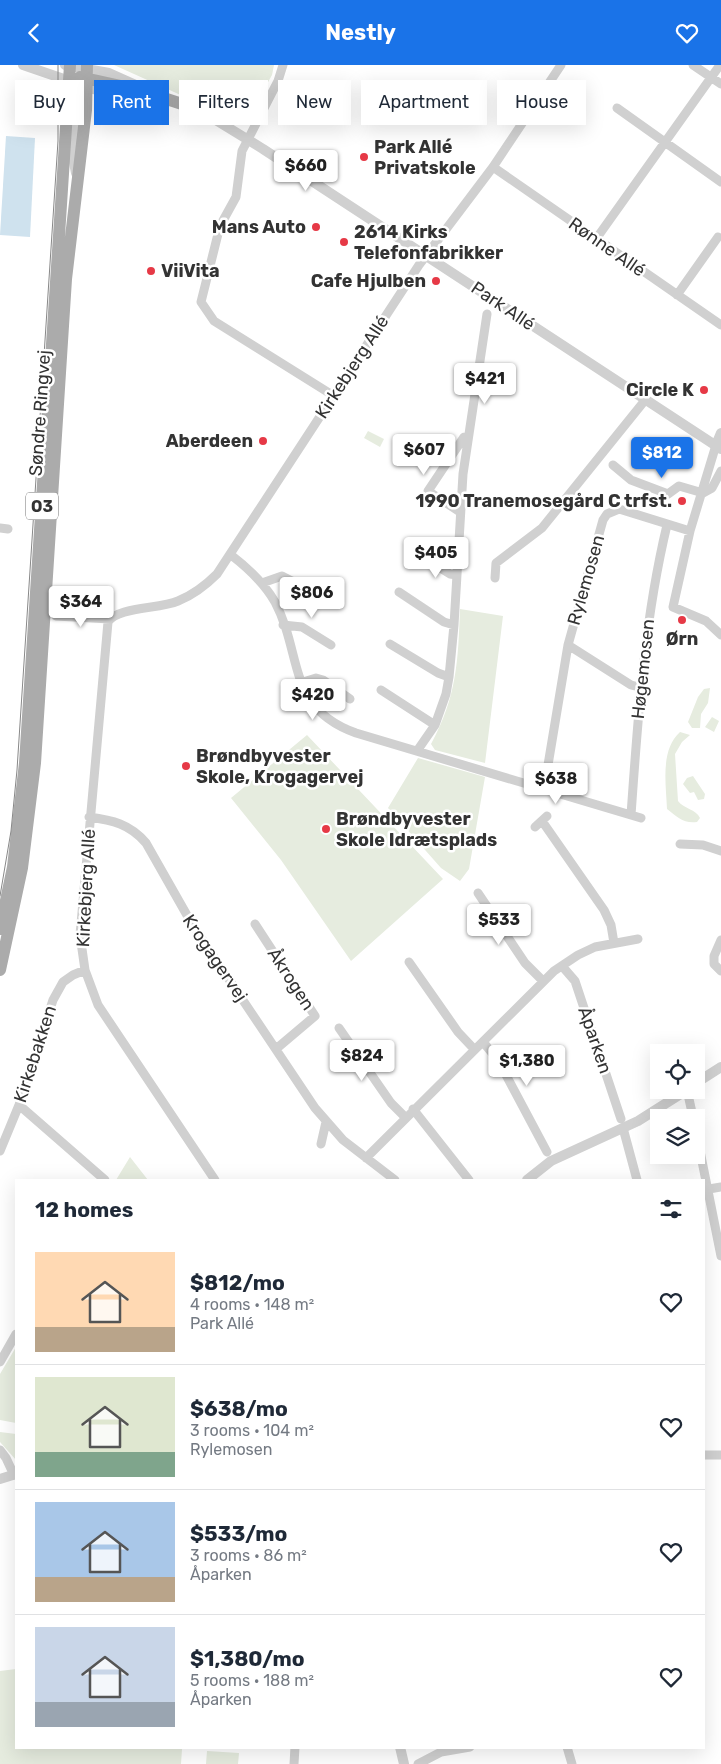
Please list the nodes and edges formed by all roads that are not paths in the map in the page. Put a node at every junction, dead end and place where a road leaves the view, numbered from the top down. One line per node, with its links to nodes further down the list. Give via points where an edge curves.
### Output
1 (23, 65): 6 (street, via 48,72)
2 (283, 65): 12 (street, via 278,81)
3 (561, 65): 14 (street, Kirkebjerg Allé)
4 (692, 65): 7 (street)
5 (720, 65): 7 (street)
6 (78, 73): 9 (main road); 64 (main road, Søndre Ringvej / O3, via 25,763 13,867); 70 (main road, Søndre Ringvej / O3, via 86,110 66,279 30,811 15,910)
7 (710, 78): 8 (street); 13 (street)
8 (721, 84)
9 (179, 103)
10 (617, 108): 13 (street)
11 (224, 125): 12 (street, Park Allé)
12 (247, 139): 18 (street, Park Allé); 22 (street, via 242,151 236,197 219,230 203,307 214,321)
13 (664, 143): 15 (street); 17 (street)
14 (493, 167): 17 (street, Rønne Allé); 18 (street, Kirkebjerg Allé)
15 (721, 182)
16 (718, 237): 19 (street)
17 (596, 239): 19 (street, Rønne Allé)
18 (426, 255): 22 (street, Kirkebjerg Allé); 23 (street, Park Allé)
19 (677, 295): 21 (street, Rønne Allé)
20 (488, 314): 25 (street)
21 (721, 325)
22 (334, 396): 33 (street, Kirkebjerg Allé)
23 (646, 399): 26 (street, Park Allé); 36 (street, via 542,528 496,563)
24 (721, 433): 26 (street)
25 (468, 437): 30 (street); 30 (street, via 464,437 428,491)
26 (719, 447): 29 (street)
27 (613, 465): 29 (street, via 631,480 668,494 679,486)
28 (721, 471): 29 (street, via 712,488)
29 (703, 493): 32 (street)
30 (460, 512): 35 (street)
31 (667, 525): 32 (street, Rylemosen); 47 (street, Rylemosen, via 620,509 607,514 595,545); 50 (street, Høgemosen, via 650,607)
32 (690, 531): 44 (street, via 673,607 706,621)
33 (231, 555): 37 (street); 41 (street, Kirkebjerg Allé, via 210,580 178,601 143,610 121,611)
34 (424, 558): 35 (street)
35 (457, 575): 43 (street)
36 (495, 578)
37 (262, 583): 38 (street, via 282,576); 42 (street, via 275,603)
38 (311, 591)
39 (398, 592): 43 (street)
40 (56, 616): 41 (street, Kirkebjerg Allé)
41 (110, 619): 57 (street, Kirkebjerg Allé)
42 (283, 625): 46 (street, via 302,627); 49 (street)
43 (454, 625): 48 (street)
44 (721, 635)
45 (390, 644): 48 (street)
46 (331, 645)
47 (568, 645): 50 (street, Rylemosen, via 630,685); 55 (street, Rylemosen)
48 (449, 677): 53 (street)
49 (300, 683): 52 (street, via 323,680); 54 (street, via 309,700 339,726)
50 (639, 687): 56 (street, Høgemosen)
51 (382, 690): 53 (street)
52 (350, 699)
53 (435, 725): 54 (street)
54 (418, 751): 55 (street)
55 (544, 789): 56 (street)
56 (631, 815): 58 (street)
57 (89, 817): 71 (street, Kirkebjerg Allé, via 80,935); 76 (street, Krogagervej, via 123,824 146,843 192,924)
58 (641, 818)
59 (541, 821): 67 (street, via 604,910)
60 (680, 844): 61 (street, via 703,845)
61 (721, 851)
62 (478, 893): 73 (street, via 525,963)
63 (255, 924): 76 (street, Åkrogen, via 315,1016)
64 (0, 929)
65 (638, 939): 67 (street)
66 (721, 940): 72 (street, via 714,956 714,964)
67 (614, 943): 69 (street, via 578,955)
68 (409, 962): 77 (street, via 458,1032)
69 (562, 965): 73 (street); 85 (street, Åparken, via 575,981)
70 (0, 970)
71 (85, 970): 81 (street, Kirkebakken, via 63,983 53,1000); 92 (street, Kirkebjerg Allé, via 98,1005)
72 (721, 971)
73 (543, 981): 75 (street)
74 (339, 1028): 83 (street, via 391,1103)
75 (483, 1042): 77 (street); 88 (street, via 498,1060)
76 (276, 1049): 84 (street, Krogagervej)
77 (474, 1049): 82 (street)
78 (721, 1067): 79 (street)
79 (705, 1077)
80 (671, 1099): 85 (street)
81 (19, 1105): 87 (street, Kirkebakken); 91 (street)
82 (413, 1109): 83 (street); 94 (street)
83 (405, 1117): 89 (street)
84 (326, 1122): 86 (street); 89 (street, Krogagervej)
85 (622, 1123): 95 (street, via 551,1161); 96 (street, Åparken)
86 (321, 1144)
87 (0, 1151)
88 (547, 1151)
89 (366, 1158): 93 (street, Krogagervej)
90 (703, 1164): 98 (street)
91 (104, 1179)
92 (214, 1179)
93 (394, 1179)
94 (468, 1179)
95 (527, 1179)
96 (637, 1179)
97 (721, 1187): 98 (street)
98 (709, 1189): 99 (street)
99 (721, 1256)
100 (15, 1336): 101 (street)
101 (0, 1361)
102 (0, 1450): 105 (street)
103 (705, 1455): 104 (street)
104 (721, 1455)
105 (15, 1474): 106 (street)
106 (0, 1479)
107 (295, 1749): 112 (street)
108 (400, 1749): 113 (street)
109 (457, 1749): 111 (street)
110 (568, 1749): 115 (street)
111 (430, 1761): 114 (street)
112 (294, 1764)
113 (404, 1764)
114 (418, 1764)
115 (572, 1764)

